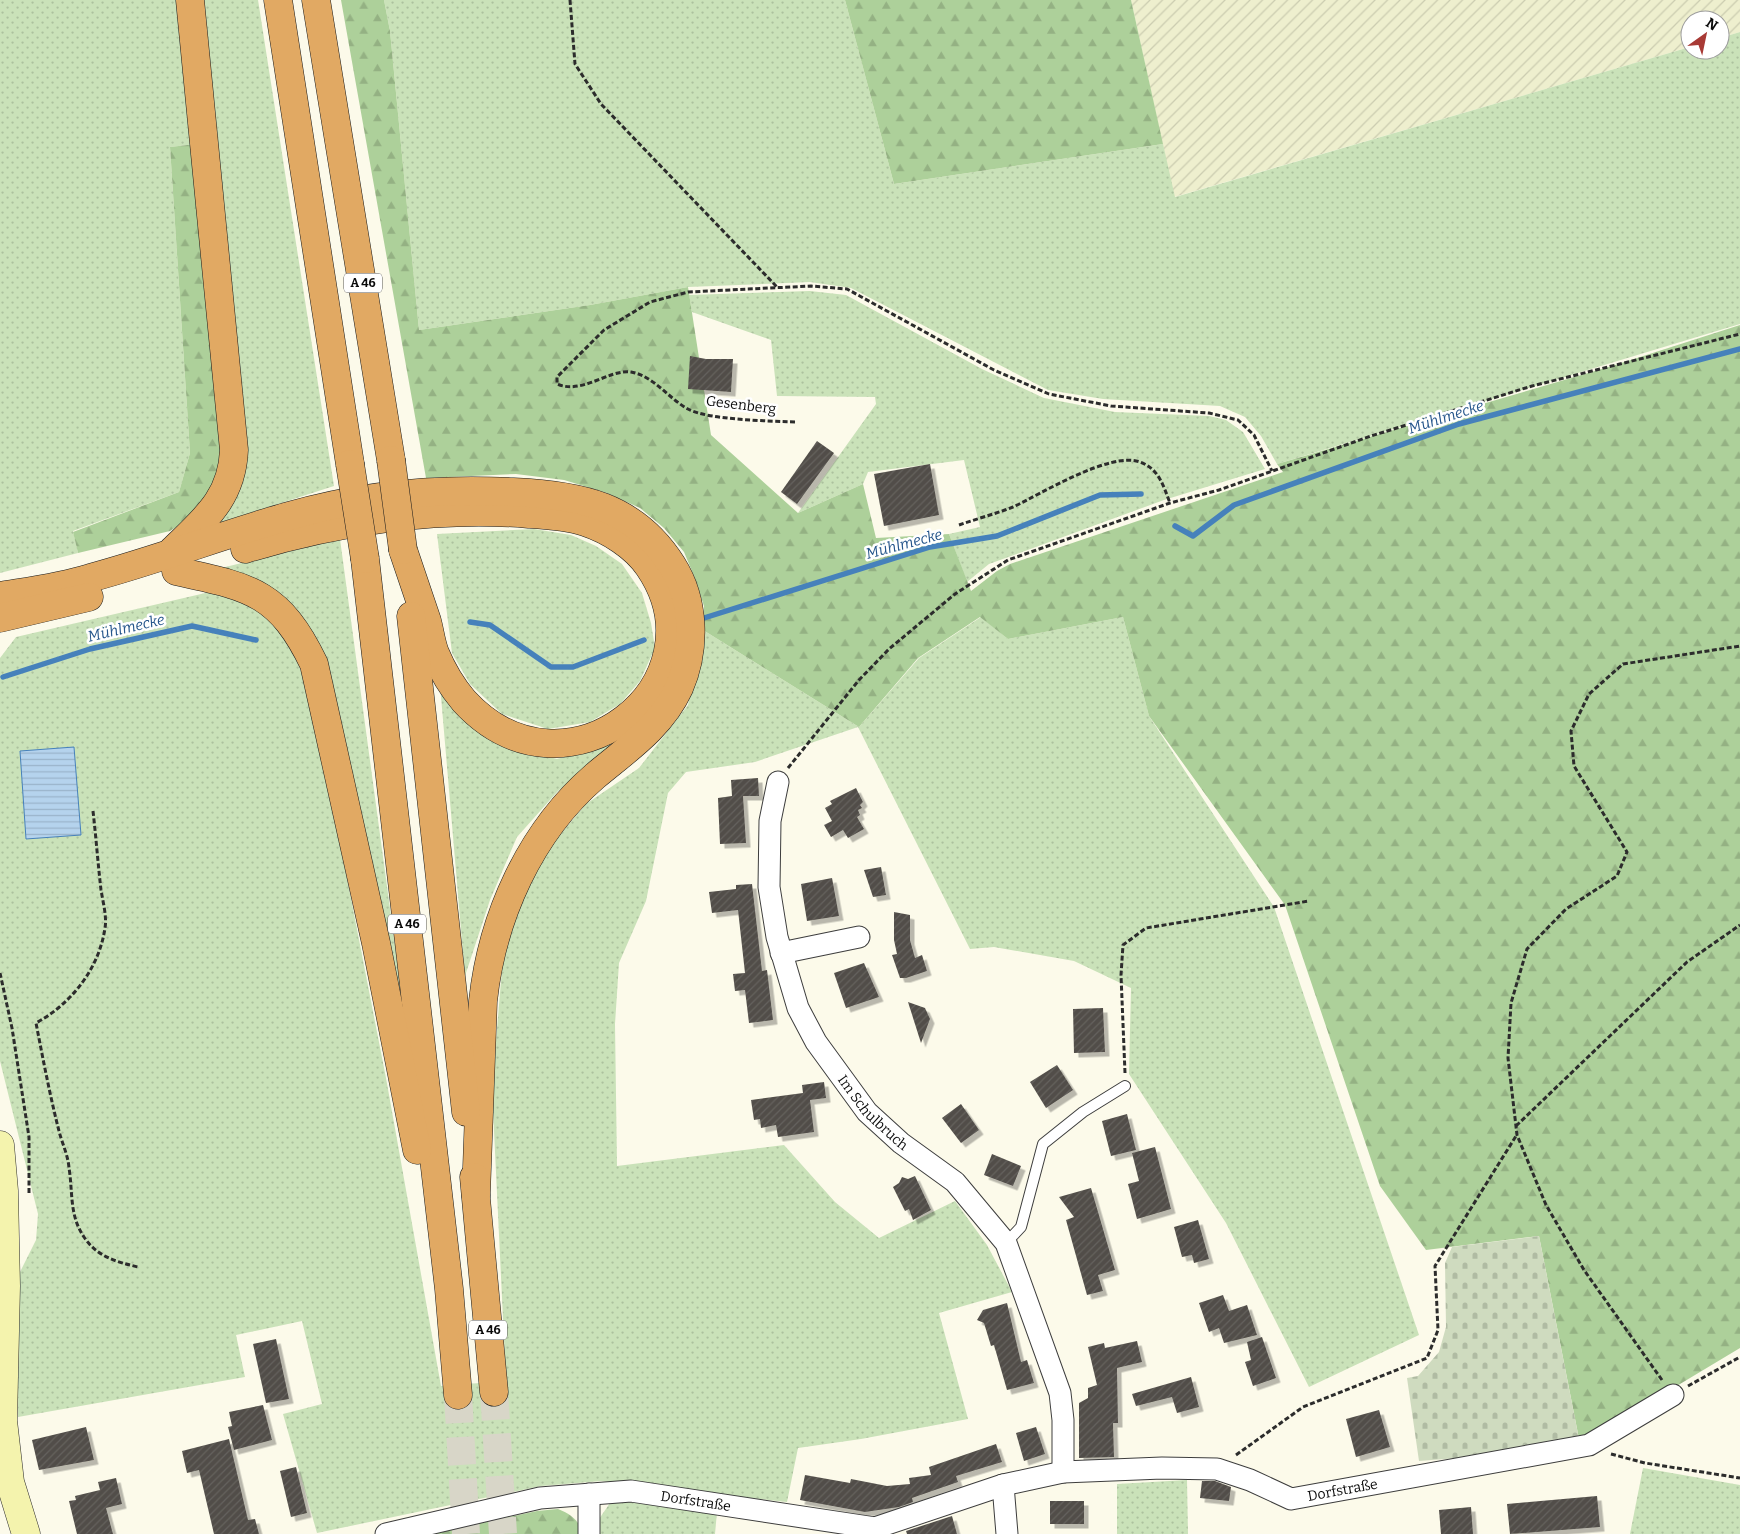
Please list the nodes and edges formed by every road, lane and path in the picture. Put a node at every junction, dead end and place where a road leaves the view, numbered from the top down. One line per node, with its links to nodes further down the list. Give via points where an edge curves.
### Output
1 (190, 0): 12 (highway, via 234,457 225,493)
2 (278, 0): 31 (highway, A 46, bridge, via 365,559)
3 (316, 0): 11 (highway, A 46, bridge)
4 (570, 0): 5 (path, via 575,64 601,104)
5 (777, 287): 7 (path, Gesenberg, via 688,292 650,302 604,330 557,377 557,384 567,389 629,372 645,377 689,410 725,417); 8 (path, via 847,290 994,370 1049,394 1111,406 1209,413 1238,420 1254,435)
6 (1740, 334): 8 (path, via 1532,386 1371,436)
7 (795, 422)
8 (1272, 471): 9 (path)
9 (1170, 503): 10 (path, via 1156,472 1138,461 1125,460 1098,466 1012,507); 16 (path, via 1008,560 974,581 913,628 872,666)
10 (958, 525)
11 (403, 550): 12 (highway, via 434,652 443,669 463,700 500,730 526,740 547,743 573,743 596,737 636,711 659,678 669,628 662,595 649,566 618,538 583,522 485,511 387,519); 27 (highway, A 46)
12 (172, 563): 13 (highway); 14 (highway, via 87,598); 27 (highway, via 291,515 400,494 495,491 540,493 585,500 611,509 650,536 677,572 689,607 691,631 686,668 678,689 645,735 579,792 544,834 519,877 497,929 484,1001); 31 (highway, via 257,594 291,624 314,664)
13 (0, 596)
14 (0, 618)
15 (1740, 646): 24 (path, via 1623,664 1589,694 1571,731 1574,766 1627,852 1617,876 1566,909 1527,949 1511,1002 1508,1058)
16 (778, 782): 21 (street, Im Schulbruch, via 770,821 770,887)
17 (93, 811): 30 (path, via 105,926 100,948 89,973 72,995 52,1014 36,1023 69,1167 76,1224 100,1254 110,1261)
18 (1309, 901): 23 (path, via 1146,928 1123,945)
19 (1740, 925): 24 (path, via 1687,962)
20 (859, 937): 21 (street)
21 (781, 953): 29 (street, Im Schulbruch, via 798,1008 816,1042 848,1088 867,1112 901,1143 955,1182)
22 (0, 973): 28 (path, via 29,1137)
23 (1125, 1086): 29 (lane, via 1083,1112 1043,1144 1021,1226)
24 (1516, 1127): 25 (path)
25 (1517, 1135): 35 (path, via 1546,1205 1584,1270); 37 (path, via 1435,1266 1438,1330 1428,1358 1303,1407)
26 (0, 1145): 40 (main road, via 6,1286)
27 (476, 1195): 33 (highway, A 46)
28 (29, 1202)
29 (1006, 1244): 38 (street, Im Schulbruch, via 1060,1393)
30 (138, 1268)
31 (449, 1289): 34 (highway, A 46)
32 (1740, 1357): 35 (path)
33 (494, 1392)
34 (458, 1395)
35 (1673, 1395): 36 (street, Dorfstraße)
36 (1589, 1445): 37 (street, Dorfstraße, via 1291,1498); 39 (path, via 1615,1456 1645,1463)
37 (1217, 1469): 38 (street, Dorfstraße)
38 (1063, 1472): 41 (street, Dorfstraße)
39 (1740, 1478)
40 (5, 1483): 44 (main road)
41 (1003, 1486): 43 (street, Dorfstraße); 47 (street)
42 (589, 1494): 43 (street, Dorfstraße, via 631,1491); 45 (street, Dorfstraße, via 540,1498); 46 (street)
43 (876, 1531)
44 (26, 1534)
45 (386, 1534)
46 (589, 1534)
47 (1007, 1534)

